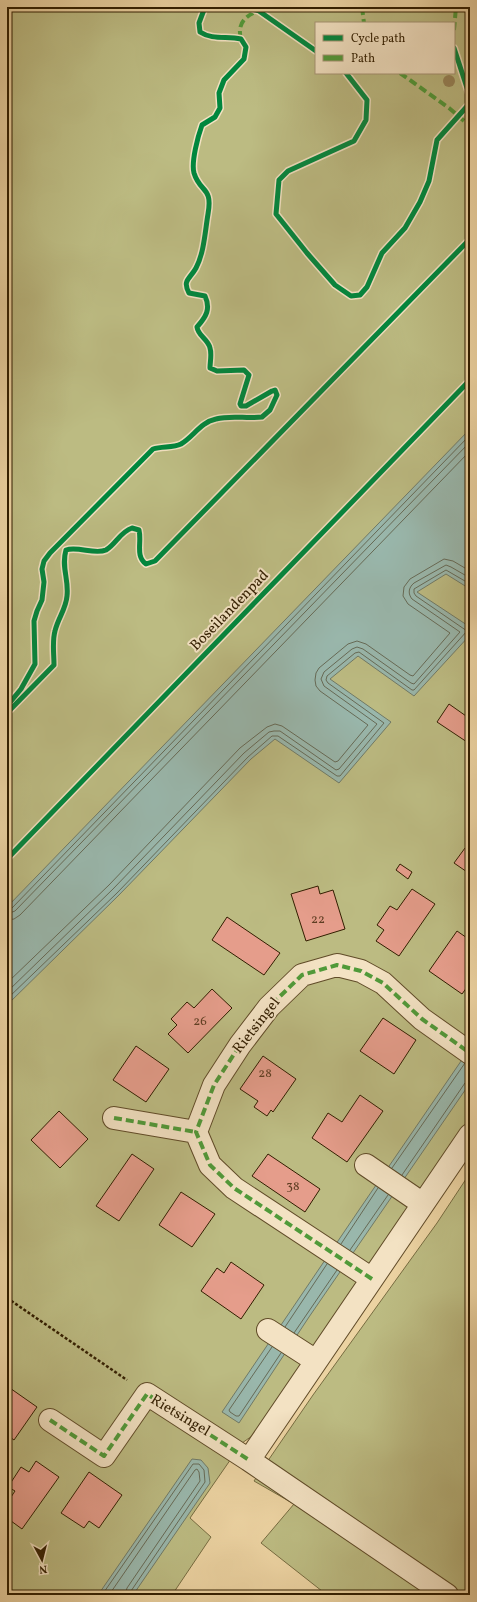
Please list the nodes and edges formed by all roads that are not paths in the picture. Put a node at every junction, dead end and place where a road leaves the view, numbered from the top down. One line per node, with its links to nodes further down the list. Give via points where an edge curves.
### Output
1 (468, 1052): 3 (street, Rietsingel, via 422,1019 383,983 361,971 337,965 302,975 269,1007 240,1046 214,1085)
2 (114, 1118): 3 (street)
3 (196, 1132): 7 (street, via 210,1166 234,1188)
4 (470, 1135): 6 (street)
5 (366, 1165): 6 (street)
6 (423, 1204): 7 (street)
7 (372, 1279): 9 (street)
8 (268, 1330): 9 (street)
9 (316, 1361): 11 (street)
10 (50, 1420): 11 (street, Rietsingel, via 104,1456 147,1394)
11 (249, 1460): 12 (street, Rietsingel)
12 (447, 1595)

